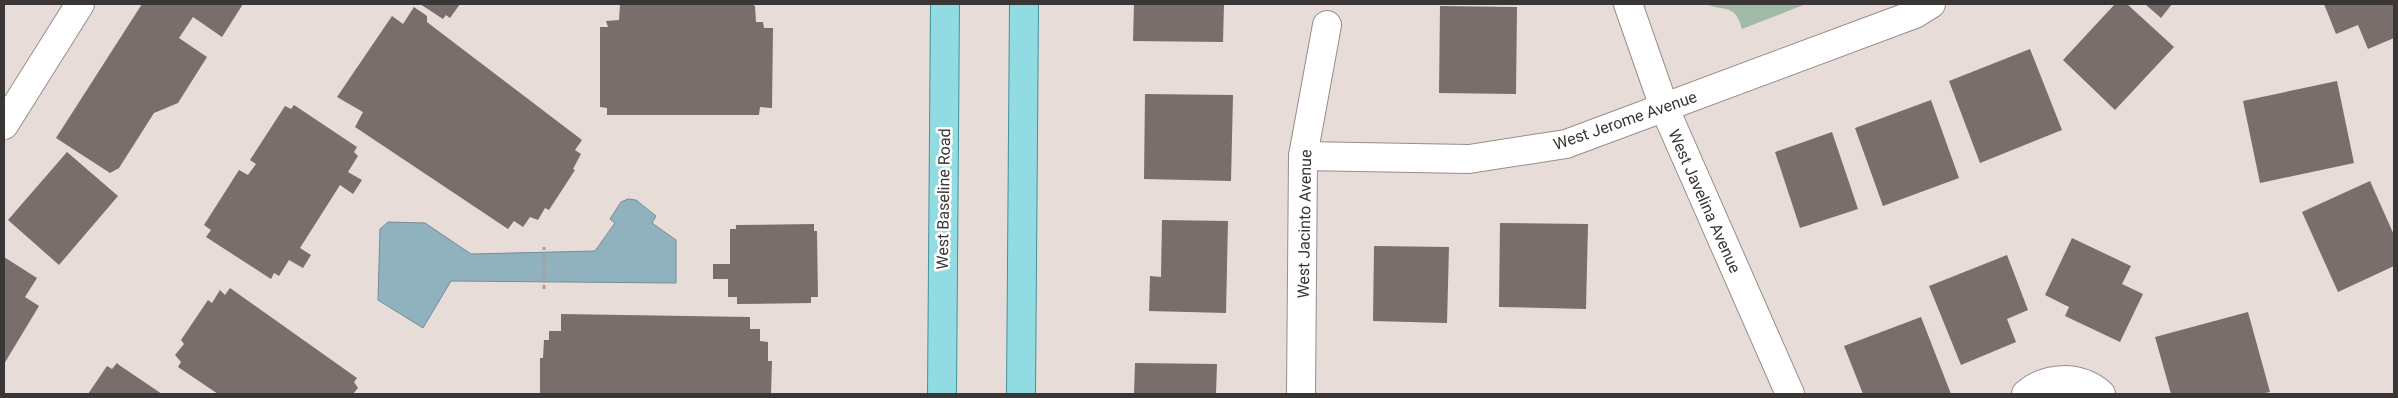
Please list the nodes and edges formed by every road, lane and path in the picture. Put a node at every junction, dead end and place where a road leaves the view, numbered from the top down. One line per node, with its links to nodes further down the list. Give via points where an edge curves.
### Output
1 (80, 4): 8 (street)
2 (945, 4): 12 (main road, West Baseline Road)
3 (1024, 4): 13 (main road)
4 (1628, 4): 7 (street, West Javelina Avenue)
5 (1931, 4): 7 (street, West Jerome Avenue, via 1915,14)
6 (1327, 25): 9 (street, West Jacinto Avenue)
7 (1664, 107): 9 (street, West Jerome Avenue, via 1566,144 1468,159); 15 (street, West Javelina Avenue)
8 (4, 124)
9 (1303, 156): 14 (street, West Jacinto Avenue)
10 (544, 247): 11 (path)
11 (544, 289)
12 (942, 394)
13 (1021, 394)
14 (1301, 394)
15 (1790, 394)
16 (2026, 394): 17 (street, via 2044,383 2063,380 2082,383)
17 (2101, 394)

